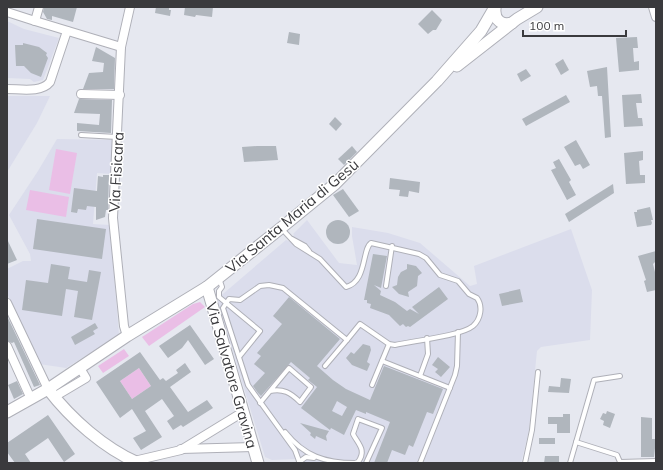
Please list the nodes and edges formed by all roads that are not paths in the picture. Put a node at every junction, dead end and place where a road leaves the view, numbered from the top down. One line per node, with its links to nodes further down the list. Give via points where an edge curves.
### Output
1 (39, 7): 9 (street)
2 (130, 7): 12 (street, Via Fisicara)
3 (519, 7): 10 (main road, via 520,13)
4 (537, 7): 10 (main road)
5 (653, 7): 8 (street)
6 (495, 8): 10 (main road, via 499,21 507,24); 13 (main road, via 481,31)
7 (7, 12): 9 (street)
8 (656, 17)
9 (36, 21): 11 (street)
10 (515, 21): 13 (main road)
11 (70, 32): 12 (street); 14 (street, via 46,87)
12 (121, 47): 16 (street, Via Fisicara)
13 (437, 81): 19 (main road, Via Santa Maria di Gesù, via 335,184)
14 (7, 89)
15 (81, 94): 16 (street)
16 (120, 95): 18 (street, Via Fisicara)
17 (81, 135): 18 (lane)
18 (117, 137): 28 (street, Via Fisicara, via 113,218)
19 (281, 228): 20 (lane, via 299,246 329,267 346,286 355,281 363,267 369,244); 21 (main road, Via Santa Maria di Gesù)
20 (392, 246): 22 (lane); 27 (lane, via 426,258 440,275 458,281 469,294 477,298 480,312 478,321 472,327)
21 (219, 278): 23 (main road, Via Santa Maria di Gesù); 24 (lane, via 222,287 219,297)
22 (386, 286)
23 (207, 287): 26 (main road, Via Santa Maria di Gesù); 47 (main road, Via Salvatore Gravina)
24 (225, 302): 30 (lane, via 229,299 240,300 260,286 277,286 290,292); 33 (lane, via 222,308); 33 (lane, via 260,331)
25 (7, 303): 43 (street)
26 (173, 309): 28 (main road); 36 (main road, via 138,335)
27 (458, 332): 29 (lane); 41 (lane, via 457,366)
28 (127, 336): 36 (main road)
29 (427, 338): 31 (lane); 38 (lane, via 428,354)
30 (347, 340): 31 (lane, via 360,324); 35 (lane)
31 (389, 344): 34 (lane)
32 (7, 346): 44 (street)
33 (239, 357): 45 (lane, via 248,385)
34 (382, 360): 38 (lane); 40 (lane)
35 (325, 366)
36 (82, 367): 43 (main road)
37 (538, 372): 59 (lane, via 532,430)
38 (420, 376): 41 (lane)
39 (620, 376): 48 (lane, via 594,380)
40 (372, 385)
41 (450, 388): 58 (lane)
42 (270, 392): 42 (lane, via 286,391 300,402 312,388 289,368); 45 (lane)
43 (51, 393): 44 (main road); 54 (main road, via 67,413 84,428)
44 (31, 399): 46 (main road)
45 (260, 403): 51 (lane, via 294,443); 52 (lane)
46 (7, 412)
47 (243, 412): 49 (main road, Via Salvatore Gravina); 50 (street)
48 (576, 442): 53 (lane, via 617,455 620,462); 60 (lane)
49 (253, 447): 50 (street); 55 (main road, Via Salvatore Gravina)
50 (181, 450): 54 (street)
51 (307, 453): 52 (lane); 57 (lane, via 323,459 346,463 358,462 362,449 353,434 358,419 382,428)
52 (299, 461): 56 (lane, via 306,457)
53 (656, 461)
54 (136, 462)
55 (258, 463)
56 (336, 463)
57 (366, 463)
58 (420, 463)
59 (525, 463)
60 (570, 463)

